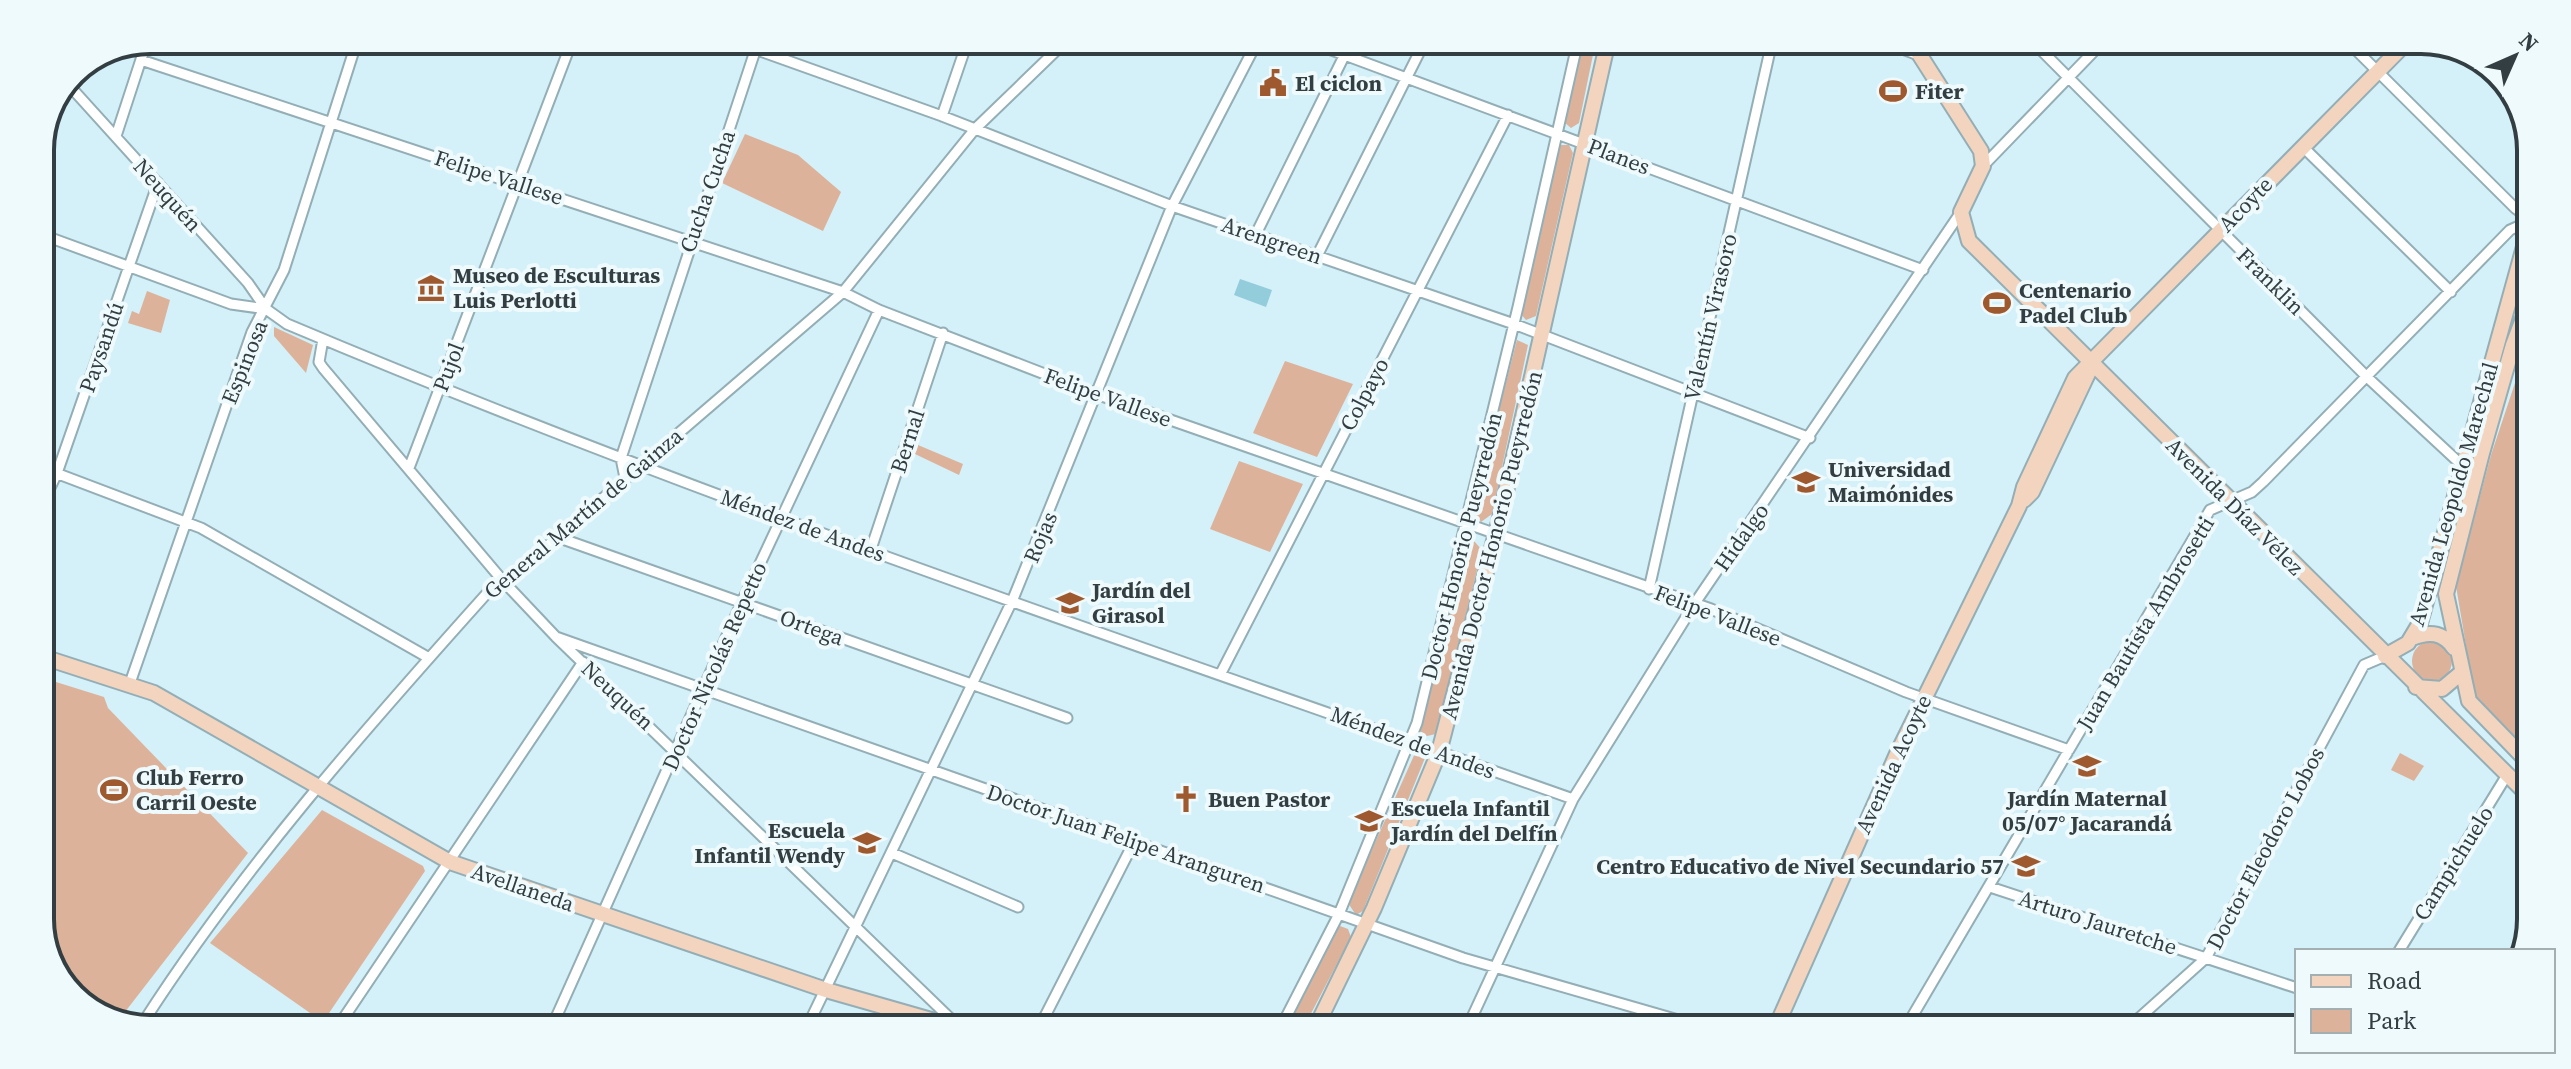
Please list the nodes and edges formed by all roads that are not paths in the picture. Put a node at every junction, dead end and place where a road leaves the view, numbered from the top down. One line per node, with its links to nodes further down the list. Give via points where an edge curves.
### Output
1 (353, 54): 26 (street, Espinosa)
2 (567, 54): 33 (street, Pujol)
3 (754, 54): 43 (street, Cucha Cucha)
4 (780, 54): 25 (street, Arengreen)
5 (963, 54): 25 (street)
6 (1053, 54): 27 (street, General Martín de Gainza)
7 (1251, 54): 36 (street, Rojas)
8 (1345, 54): 21 (street, Planes); 41 (street)
9 (1418, 54): 21 (street)
10 (1575, 54): 28 (street, Doctor Honorio Pueyrredón)
11 (1605, 54): 30 (main road, Avenida Doctor Honorio Pueyrredón)
12 (1769, 54): 35 (street, Valentín Virasoro)
13 (1922, 54): 32 (main road, via 1976,141)
14 (2045, 54): 22 (street, Franklin)
15 (2091, 54): 22 (street, Hidalgo)
16 (2360, 54): 20 (street)
17 (2395, 54): 20 (main road, Acoyte)
18 (143, 55): 19 (street)
19 (141, 60): 26 (street, Felipe Vallese); 29 (street)
20 (2378, 71): 31 (main road, Acoyte); 37 (street)
21 (1407, 76): 24 (street, Planes); 44 (street)
22 (2068, 77): 32 (street, Hidalgo); 40 (street, Franklin)
23 (75, 91): 29 (street, Neuquén)
24 (1508, 115): 28 (street, Planes); 48 (street, Colpayo)
25 (942, 116): 27 (street, Arengreen)
26 (331, 123): 33 (street, Felipe Vallese); 51 (street, Espinosa, via 284,270)
27 (975, 129): 36 (street, Arengreen); 49 (street, General Martín de Gainza)
28 (1558, 132): 30 (street, Planes); 53 (street, Doctor Honorio Pueyrredón)
29 (116, 136): 34 (street, Neuquén)
30 (1587, 143): 35 (street, Planes); 56 (main road, Avenida Doctor Honorio Pueyrredón)
31 (2302, 146): 40 (main road, Acoyte); 50 (street)
32 (1983, 166): 38 (main road, Hidalgo)
33 (518, 182): 43 (street, Felipe Vallese); 60 (street, Pujol)
34 (158, 183): 45 (street, Paysandú); 51 (street, Neuquén)
35 (1737, 200): 47 (street, Planes); 61 (street, Valentín Virasoro)
36 (1172, 206): 41 (street, Arengreen); 62 (street, Rojas)
37 (2517, 210)
38 (1961, 212): 47 (street, Hidalgo); 58 (main road, Avenida Díaz Vélez, via 1969,241)
39 (2517, 227): 50 (street, Juan Bautista Ambrosetti)
40 (2220, 230): 58 (main road, Acoyte); 59 (street, Franklin)
41 (1256, 234): 44 (street, Arengreen)
42 (54, 239): 45 (street, Méndez de Andes)
43 (691, 239): 49 (street, Felipe Vallese); 64 (street, Cucha Cucha)
44 (1317, 256): 48 (street, Arengreen)
45 (129, 267): 51 (street, Méndez de Andes, via 231,304); 70 (street, Paysandú)
46 (2517, 267): 65 (main road, Avenida Leopoldo Marechal)
47 (1923, 270): 63 (street, Hidalgo)
48 (1418, 291): 53 (street, Arengreen); 69 (street, Colpayo)
49 (843, 292): 52 (street, Felipe Vallese); 66 (street, General Martín de Gainza)
50 (2451, 292): 59 (street, Juan Bautista Ambrosetti)
51 (266, 309): 57 (street, Méndez de Andes); 76 (street, Espinosa, via 252,332)
52 (879, 310): 54 (street, Felipe Vallese); 75 (street, Doctor Nicolás Repetto)
53 (1514, 324): 56 (street, Arengreen); 77 (street, Doctor Honorio Pueyrredón)
54 (943, 333): 62 (street, Felipe Vallese); 80 (street, Bernal)
55 (2517, 334): 71 (main road, Avenida Leopoldo Marechal)
56 (1542, 336): 61 (street, Arengreen); 78 (main road, Avenida Doctor Honorio Pueyrredón)
57 (323, 339): 60 (street, Méndez de Andes); 67 (street, Neuquén, via 319,362)
58 (2092, 364): 74 (main road, Avenida Díaz Vélez); 99 (main road, Avenida Acoyte)
59 (2368, 378): 65 (street, Franklin); 74 (street, Juan Bautista Ambrosetti, via 2252,492)
60 (441, 387): 64 (street, Méndez de Andes); 67 (street, Pujol)
61 (1693, 393): 63 (street, Arengreen); 82 (street, Valentín Virasoro)
62 (1099, 395): 69 (street, Felipe Vallese); 83 (street, Rojas)
63 (1810, 438): 85 (street, Hidalgo)
64 (621, 458): 66 (street, Méndez de Andes); 72 (street, Cucha Cucha)
65 (2461, 464): 71 (street, Franklin); 87 (main road, Avenida Leopoldo Marechal)
66 (640, 465): 72 (street, General Martín de Gainza); 75 (street, Méndez de Andes)
67 (409, 468): 81 (street, Neuquén)
68 (54, 472): 70 (street)
69 (1322, 472): 77 (street, Felipe Vallese); 93 (street, Colpayo)
70 (57, 473): 73 (street, Paysandú); 76 (street)
71 (2475, 477): 88 (main road, Avenida Leopoldo Marechal, via 2446,588)
72 (625, 478): 79 (street, General Martín de Gainza)
73 (54, 479)
74 (2231, 502): 89 (main road, Avenida Díaz Vélez); 104 (street, Juan Bautista Ambrosetti, via 2210,510)
75 (781, 518): 80 (street, Méndez de Andes); 84 (street, Doctor Nicolás Repetto)
76 (187, 521): 90 (street); 95 (street, Espinosa)
77 (1466, 525): 78 (street, Felipe Vallese); 101 (street, Doctor Honorio Pueyrredón)
78 (1495, 535): 82 (street, Felipe Vallese); 106 (main road, Avenida Doctor Honorio Pueyrredón)
79 (557, 537): 81 (street, General Martín de Gainza); 84 (street, Ortega)
80 (871, 549): 83 (street, Méndez de Andes)
81 (503, 581): 86 (street, Neuquén); 90 (street, General Martín de Gainza)
82 (1649, 589): 85 (street, Felipe Vallese)
83 (1013, 599): 93 (street, Méndez de Andes); 96 (street, Rojas)
84 (742, 602): 96 (street, Ortega); 98 (street, Doctor Nicolás Repetto)
85 (1695, 603): 99 (street, Felipe Vallese); 111 (street, Hidalgo)
86 (556, 637): 92 (street, Neuquén); 98 (street, Doctor Juan Felipe Aranguren)
87 (2412, 638): 88 (main road, via 2441,635); 89 (main road, Avenida Leopoldo Marechal)
88 (2457, 655): 94 (main road, Avenida Leopoldo Marechal)
89 (2385, 656): 97 (main road, Avenida Díaz Vélez); 122 (street, Doctor Eleodoro Lobos, via 2364,665)
90 (429, 658): 110 (street, General Martín de Gainza)
91 (54, 660): 95 (main road, Avellaneda)
92 (583, 662): 103 (street, Neuquén); 114 (street)
93 (1221, 673): 101 (street, Méndez de Andes)
94 (2461, 673): 97 (main road, via 2442,689); 102 (main road, via 2472,706)
95 (130, 683): 110 (main road, Avellaneda)
96 (972, 684): 100 (street, Ortega); 107 (street, Rojas)
97 (2416, 687): 108 (main road, Avenida Díaz Vélez)
98 (703, 690): 103 (street, Doctor Nicolás Repetto); 107 (street, Doctor Juan Felipe Aranguren)
99 (1924, 698): 104 (street, Felipe Vallese); 137 (main road, Avenida Acoyte)
100 (1067, 718)
101 (1412, 741): 106 (street, Méndez de Andes); 118 (street, Doctor Honorio Pueyrredón)
102 (2509, 743): 105 (main road); 108 (main road)
103 (676, 749): 117 (street, Doctor Nicolás Repetto); 120 (street, Neuquén)
104 (2069, 750): 115 (street, Juan Bautista Ambrosetti)
105 (2517, 751)
106 (1439, 752): 111 (street, Méndez de Andes); 119 (main road, Avenida Doctor Honorio Pueyrredón)
107 (932, 770): 112 (street, Doctor Juan Felipe Aranguren); 113 (street, Rojas)
108 (2507, 775): 109 (main road, Avenida Díaz Vélez); 121 (street, Campichuelo)
109 (2517, 784)
110 (318, 788): 114 (main road, Avellaneda); 126 (street, General Martín de Gainza, via 198,937)
111 (1573, 799): 123 (street, Hidalgo)
112 (1135, 840): 118 (street, Doctor Juan Felipe Aranguren); 132 (street)
113 (892, 853): 116 (street); 120 (street, Rojas)
114 (450, 862): 117 (main road, Avellaneda); 127 (street)
115 (1990, 887): 122 (street, Arturo Jauretche); 138 (street, Juan Bautista Ambrosetti)
116 (1018, 907)
117 (604, 914): 125 (main road, Avellaneda); 128 (street, Doctor Nicolás Repetto)
118 (1339, 914): 119 (street, Doctor Juan Felipe Aranguren); 133 (street, Doctor Honorio Pueyrredón)
119 (1366, 924): 123 (street, Doctor Juan Felipe Aranguren); 134 (main road, Avenida Doctor Honorio Pueyrredón)
120 (855, 927): 125 (street, Rojas); 131 (street, Neuquén)
121 (2400, 949)
122 (2206, 958): 124 (street, Arturo Jauretche); 139 (street, Doctor Eleodoro Lobos)
123 (1496, 968): 135 (street, Hidalgo); 136 (street, Doctor Juan Felipe Aranguren)
124 (2295, 987)
125 (826, 990): 129 (street, Rojas); 130 (main road, Avellaneda)
126 (148, 1015)
127 (345, 1015)
128 (557, 1015)
129 (813, 1015)
130 (914, 1015)
131 (947, 1015)
132 (1046, 1015)
133 (1287, 1015)
134 (1322, 1015)
135 (1473, 1015)
136 (1660, 1015)
137 (1781, 1015)
138 (1913, 1015)
139 (2142, 1015)

